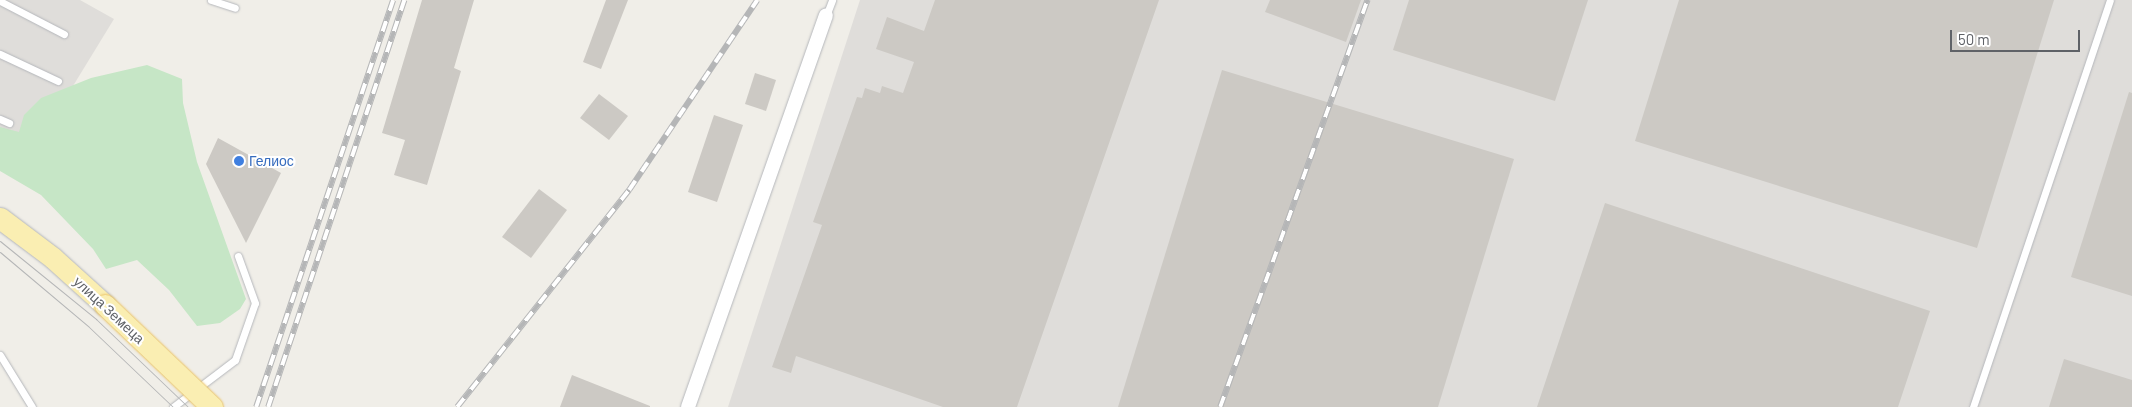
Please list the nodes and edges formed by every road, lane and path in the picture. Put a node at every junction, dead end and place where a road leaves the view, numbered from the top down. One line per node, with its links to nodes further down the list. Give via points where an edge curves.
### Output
1 (211, 0): 5 (lane)
2 (832, 0): 6 (lane)
3 (2110, 0): 20 (lane)
4 (0, 1): 7 (lane)
5 (235, 8)
6 (826, 16): 19 (street)
7 (64, 34)
8 (0, 54): 9 (lane)
9 (58, 81)
10 (0, 118): 11 (lane)
11 (9, 123)
12 (0, 218): 18 (main road, улица Земеца, bridge, via 105,305)
13 (238, 256): 17 (lane, via 255,303 235,360)
14 (2, 358): 15 (lane); 16 (lane)
15 (0, 370)
16 (32, 407)
17 (173, 407)
18 (212, 407)
19 (688, 407)
20 (1973, 407)

